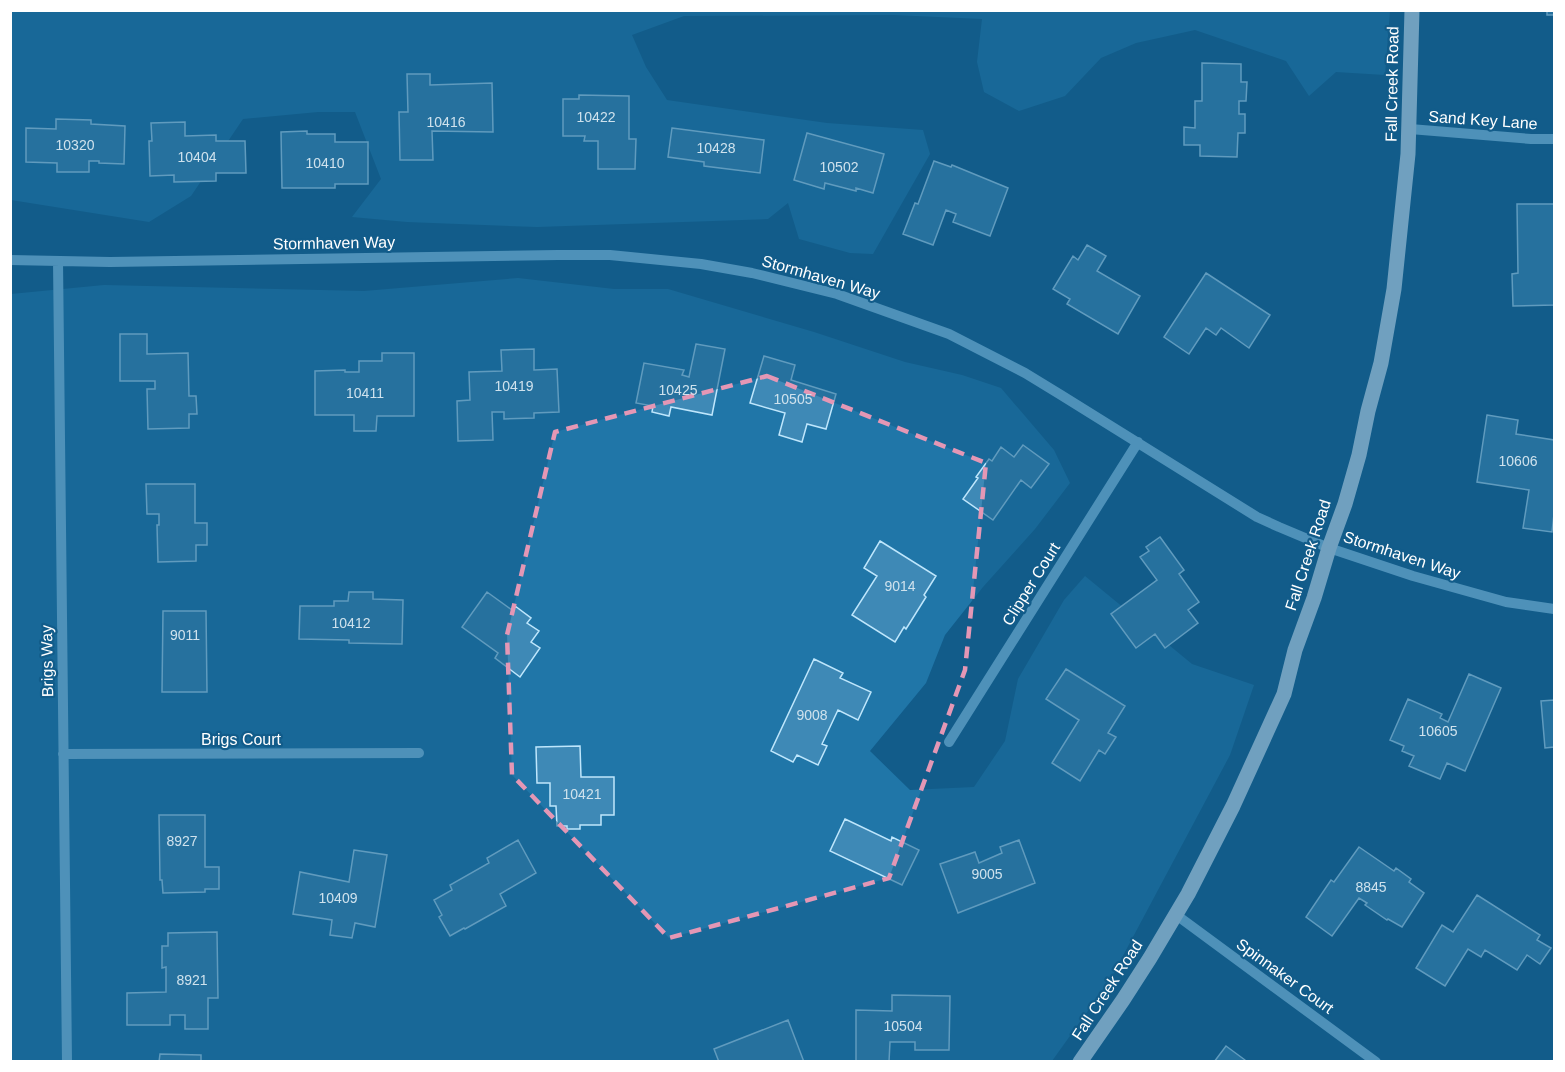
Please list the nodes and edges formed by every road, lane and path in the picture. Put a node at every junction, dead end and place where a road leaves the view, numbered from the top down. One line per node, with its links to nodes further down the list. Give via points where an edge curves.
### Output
1 (1412, 10): 2 (main road, Fall Creek Road)
2 (1410, 129): 3 (street, Sand Key Lane); 7 (main road, Fall Creek Road, via 1400,240 1381,363 1345,504)
3 (1554, 139)
4 (10, 260): 5 (street, Stormhaven Way)
5 (58, 261): 6 (street, Stormhaven Way, via 610,255 701,264 837,294 949,334 1043,383); 11 (street, Brigs Way)
6 (1138, 442): 7 (street, Stormhaven Way, via 1257,517); 9 (street, Clipper Court)
7 (1329, 548): 8 (street, Stormhaven Way, via 1506,602); 12 (main road, Fall Creek Road, via 1284,694 1233,806)
8 (1554, 609)
9 (949, 742)
10 (419, 753): 11 (street, Brigs Court)
11 (63, 754): 13 (street, Brigs Way)
12 (1175, 914): 14 (main road, Fall Creek Road); 15 (street, Spinnaker Court)
13 (67, 1062)
14 (1080, 1062)
15 (1376, 1062)

